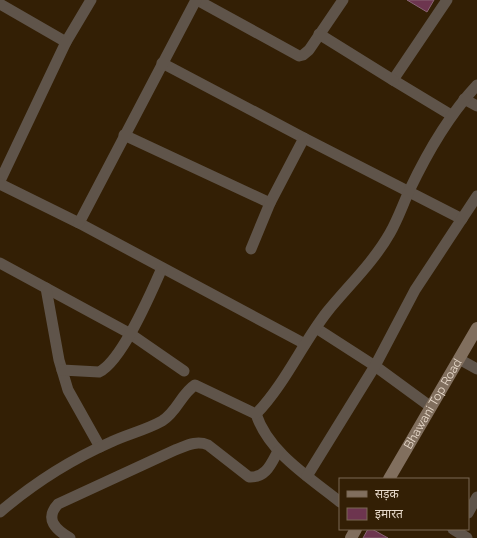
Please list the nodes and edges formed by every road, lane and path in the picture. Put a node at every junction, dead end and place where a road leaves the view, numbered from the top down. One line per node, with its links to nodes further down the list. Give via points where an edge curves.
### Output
1 (90, 0): 7 (street)
2 (196, 0): 6 (street, via 299,56 309,50); 8 (street)
3 (447, 0): 9 (street)
4 (341, 1): 6 (street)
5 (0, 4): 7 (street)
6 (319, 34): 9 (street)
7 (66, 42): 16 (street)
8 (162, 63): 14 (street); 15 (street)
9 (393, 80): 13 (street)
10 (477, 85): 11 (street)
11 (464, 99): 12 (street); 13 (street)
12 (477, 106)
13 (451, 115): 17 (street)
14 (124, 135): 19 (street); 21 (street)
15 (304, 138): 17 (street); 19 (street)
16 (0, 183): 21 (street)
17 (409, 191): 20 (street); 26 (street, via 378,252)
18 (477, 196): 20 (street)
19 (270, 203): 22 (street)
20 (462, 218): 31 (street, via 415,290)
21 (79, 223): 24 (street)
22 (251, 249)
23 (0, 263): 25 (street)
24 (162, 268): 28 (street); 29 (street)
25 (46, 288): 28 (street); 33 (street)
26 (316, 328): 29 (street); 31 (street)
27 (477, 328): 30 (street, Bhawani Top Road)
28 (129, 333): 33 (street, via 112,363 104,370 91,373); 34 (street)
29 (305, 344): 36 (street, via 276,391)
30 (459, 359): 32 (street); 35 (street, Bhawani Top Road)
31 (375, 366): 35 (street); 39 (street)
32 (477, 369)
33 (62, 370): 37 (street, via 74,402)
34 (184, 371)
35 (431, 407): 40 (street, Bhawani Top Road)
36 (256, 414): 37 (street, via 195,385 189,389 172,414 163,420); 38 (street, via 267,438)
37 (100, 447): 44 (street, via 51,473)
38 (278, 451): 39 (street); 45 (street, via 265,473 255,478 249,477 202,442 175,450 58,504 52,510 51,518 54,526)
39 (308, 476): 42 (street)
40 (390, 478)
41 (477, 497): 43 (street)
42 (339, 501)
43 (469, 511)
44 (0, 512)
45 (70, 538)

